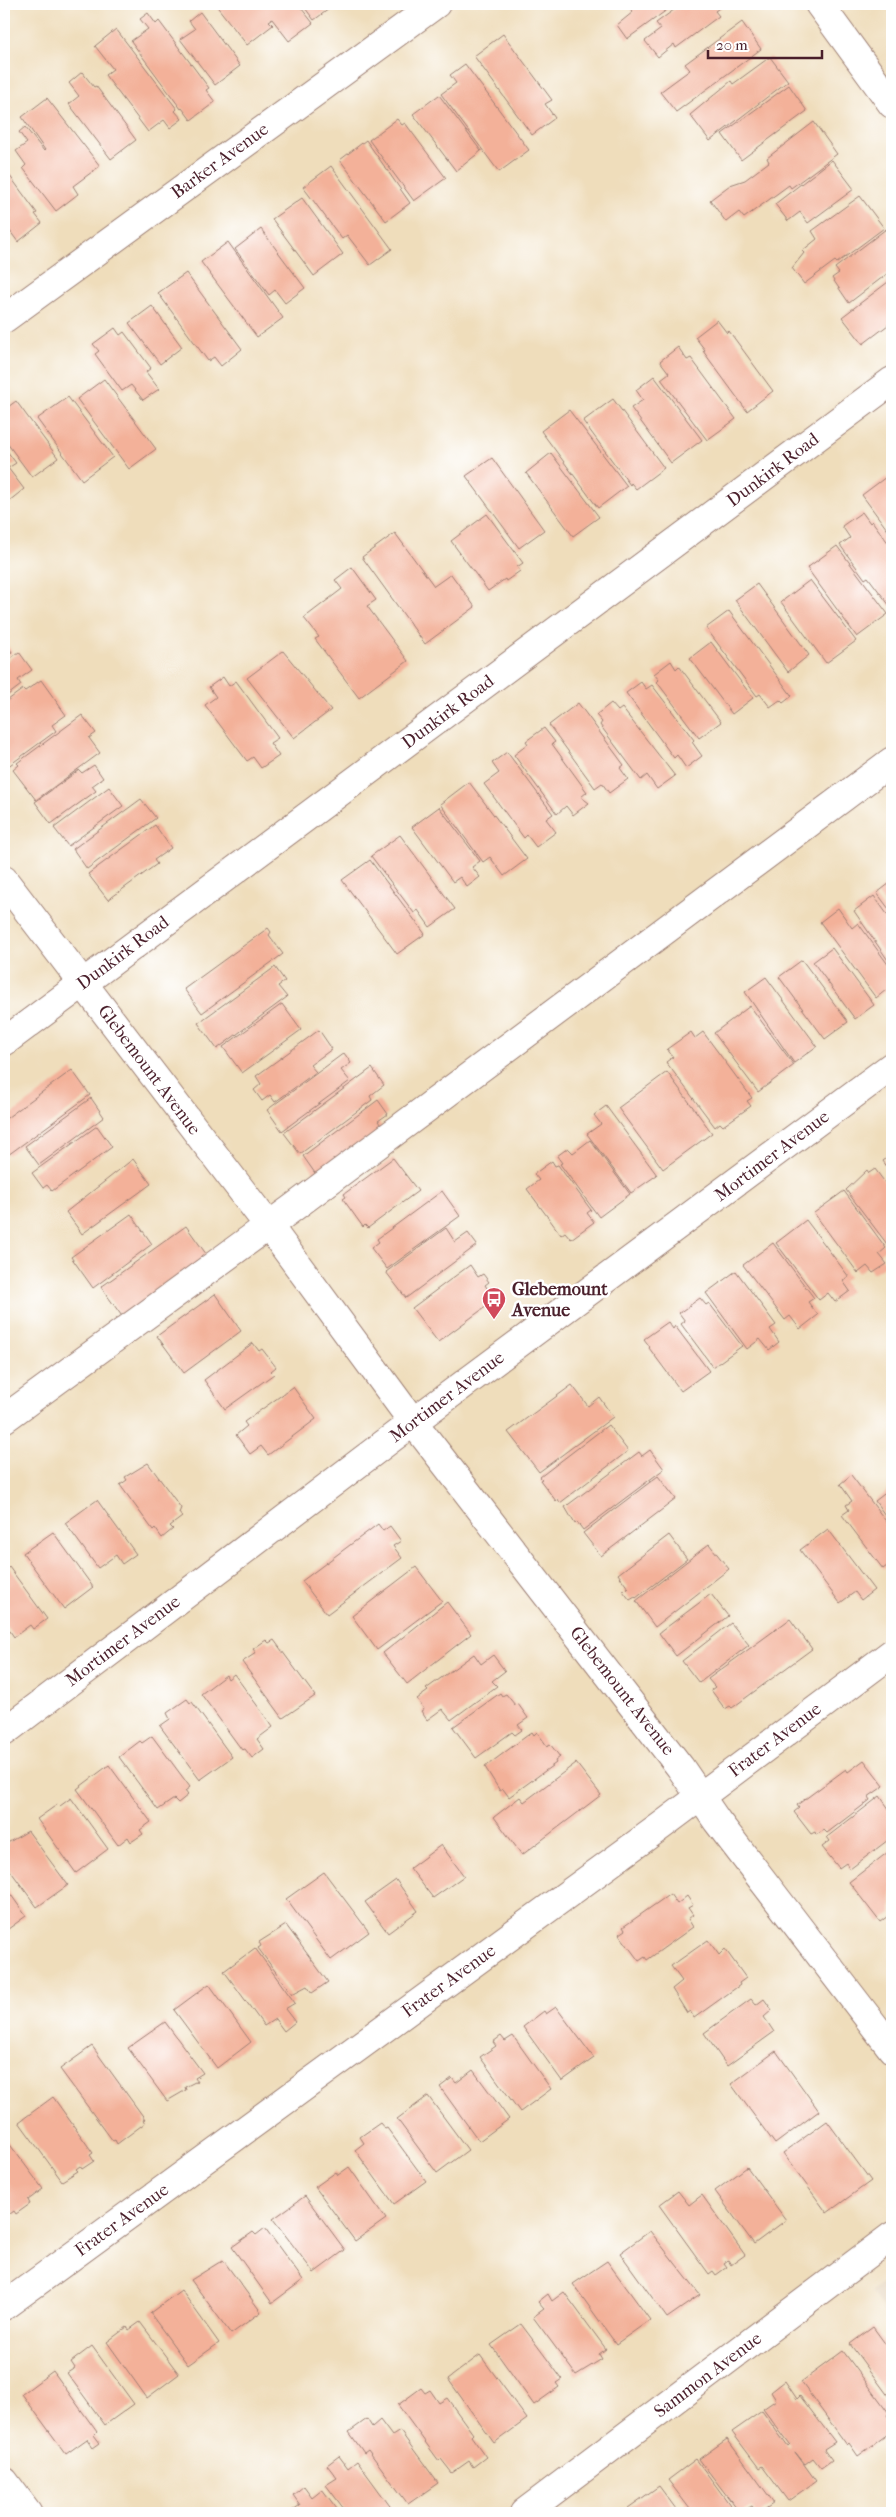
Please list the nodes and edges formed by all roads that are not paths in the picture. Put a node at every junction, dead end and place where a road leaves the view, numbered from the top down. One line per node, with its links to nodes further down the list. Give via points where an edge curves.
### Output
1 (436, 4): 4 (street, Barker Avenue)
2 (819, 4): 3 (street)
3 (892, 104)
4 (4, 319)
5 (892, 381): 8 (street, Dunkirk Road)
6 (892, 761): 11 (street)
7 (4, 880): 8 (street, Glebemount Avenue)
8 (83, 984): 9 (street, Dunkirk Road); 11 (street, Glebemount Avenue)
9 (4, 1042)
10 (892, 1066): 13 (street, Mortimer Avenue)
11 (268, 1225): 12 (street); 13 (street, Glebemount Avenue)
12 (4, 1419)
13 (413, 1422): 15 (street, Mortimer Avenue); 16 (street, Glebemount Avenue)
14 (892, 1653): 16 (street, Frater Avenue)
15 (4, 1732)
16 (700, 1796): 17 (street, Glebemount Avenue); 19 (street, Frater Avenue)
17 (892, 2050)
18 (892, 2236): 22 (street, Sammon Avenue)
19 (4, 2306)
20 (4, 2481): 21 (street)
21 (28, 2513)
22 (524, 2513)

